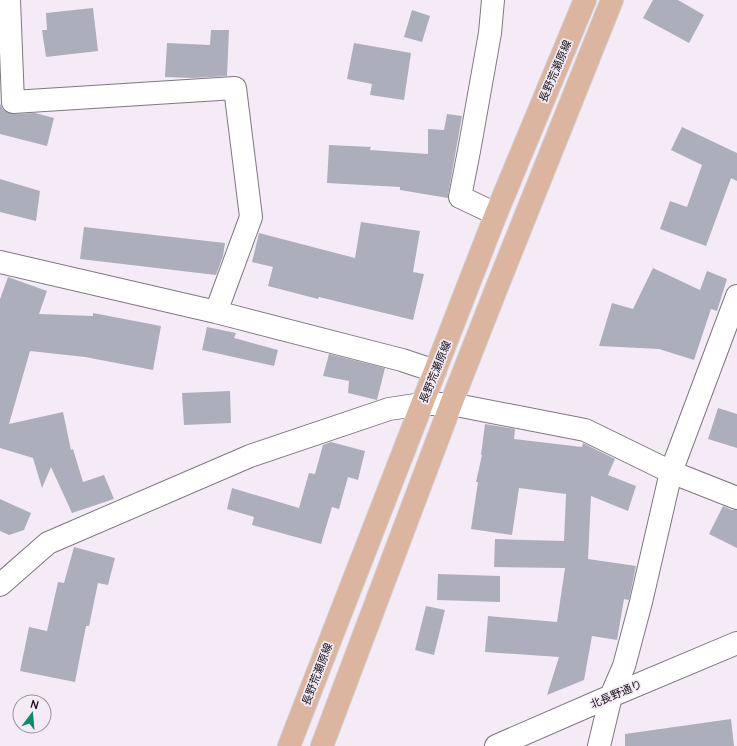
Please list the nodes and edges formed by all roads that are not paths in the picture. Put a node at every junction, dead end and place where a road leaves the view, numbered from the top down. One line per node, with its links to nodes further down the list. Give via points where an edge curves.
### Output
1 (9, 0): 8 (street, via 13,102 235,88 252,217)
2 (493, 0): 5 (street, via 490,33 460,197)
3 (585, 0): 5 (main road, 長野荒瀬原線)
4 (612, 0): 11 (main road)
5 (496, 214): 9 (main road, 長野荒瀬原線)
6 (0, 262): 8 (street)
7 (737, 296): 12 (street)
8 (216, 312): 9 (street, via 395,358)
9 (435, 371): 10 (main road, 長野荒瀬原線)
10 (422, 404): 11 (street); 14 (street, via 389,409 250,456 48,543); 17 (main road, 長野荒瀬原線)
11 (451, 404): 12 (street, via 584,430); 18 (main road)
12 (671, 472): 13 (street); 16 (street, via 624,666)
13 (737, 498)
14 (0, 585)
15 (737, 643): 16 (street, 北長野通り)
16 (611, 696): 19 (street, 北長野通り); 20 (street)
17 (289, 746)
18 (322, 746)
19 (496, 746)
20 (599, 746)

